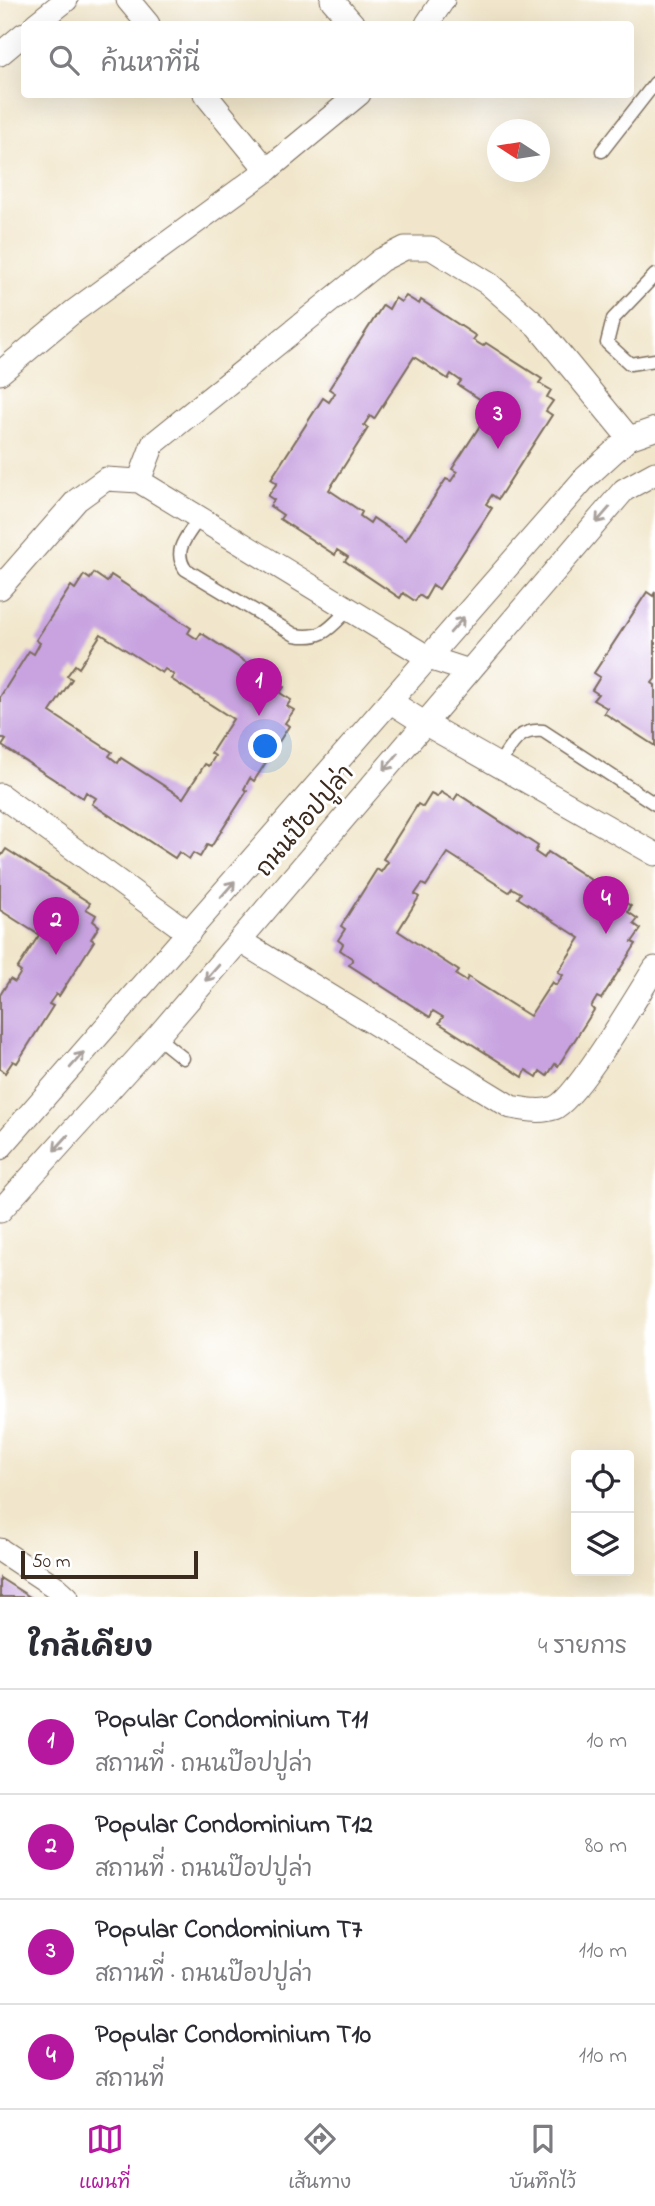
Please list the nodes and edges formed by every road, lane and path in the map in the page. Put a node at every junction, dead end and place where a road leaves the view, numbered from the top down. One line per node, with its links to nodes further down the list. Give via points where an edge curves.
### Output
1 (66, 0): 5 (street)
2 (128, 0): 6 (street)
3 (332, 0): 7 (street)
4 (443, 0): 8 (street)
5 (40, 21)
6 (146, 21)
7 (350, 21)
8 (429, 21)
9 (21, 36): 10 (street)
10 (0, 54)
11 (655, 83): 14 (lane)
12 (208, 98): 15 (street)
13 (354, 98): 15 (street)
14 (602, 150)
15 (267, 170): 18 (street, via 73,312)
16 (655, 275): 17 (lane, via 612,319 607,344 630,364)
17 (655, 360)
18 (0, 373)
19 (655, 429): 20 (street, ถนนป๊อปปูล่า)
20 (629, 438): 22 (street, via 537,326 489,284 431,248 405,248 381,260 153,444); 26 (street, ถนนป๊อปปูล่า, one-way to 20, via 585,478)
21 (655, 473): 27 (street, ถนนป๊อปปูล่า, one-way to 27, via 624,490)
22 (139, 481): 23 (street); 24 (street, via 106,480 77,500)
23 (199, 518): 25 (street); 25 (lane, via 179,553 186,569 295,635 310,638 324,633)
24 (0, 588)
25 (348, 610): 26 (street)
26 (429, 658): 27 (street); 28 (street, ถนนป๊อปปูล่า)
27 (469, 671): 29 (street, ถนนป๊อปปูล่า)
28 (391, 702): 29 (street); 34 (street, ถนนป๊อปปูล่า, one-way to 28)
29 (424, 723): 30 (street); 35 (street, ถนนป๊อปปูล่า, one-way to 35)
30 (499, 764): 32 (lane, via 523,733 542,732); 33 (street)
31 (0, 794): 34 (street)
32 (655, 804)
33 (655, 854)
34 (189, 933): 39 (street, ถนนป๊อปปูล่า, one-way to 34)
35 (240, 941): 36 (street, via 510,1107 537,1111 555,1108 577,1088); 37 (street, ถนนป๊อปปูล่า, one-way to 37)
36 (655, 968)
37 (157, 1037): 38 (lane); 40 (street, ถนนป๊อปปูล่า, one-way to 40)
38 (183, 1058)
39 (1, 1146)
40 (0, 1211)
41 (0, 1550): 42 (street)
42 (67, 1597)

